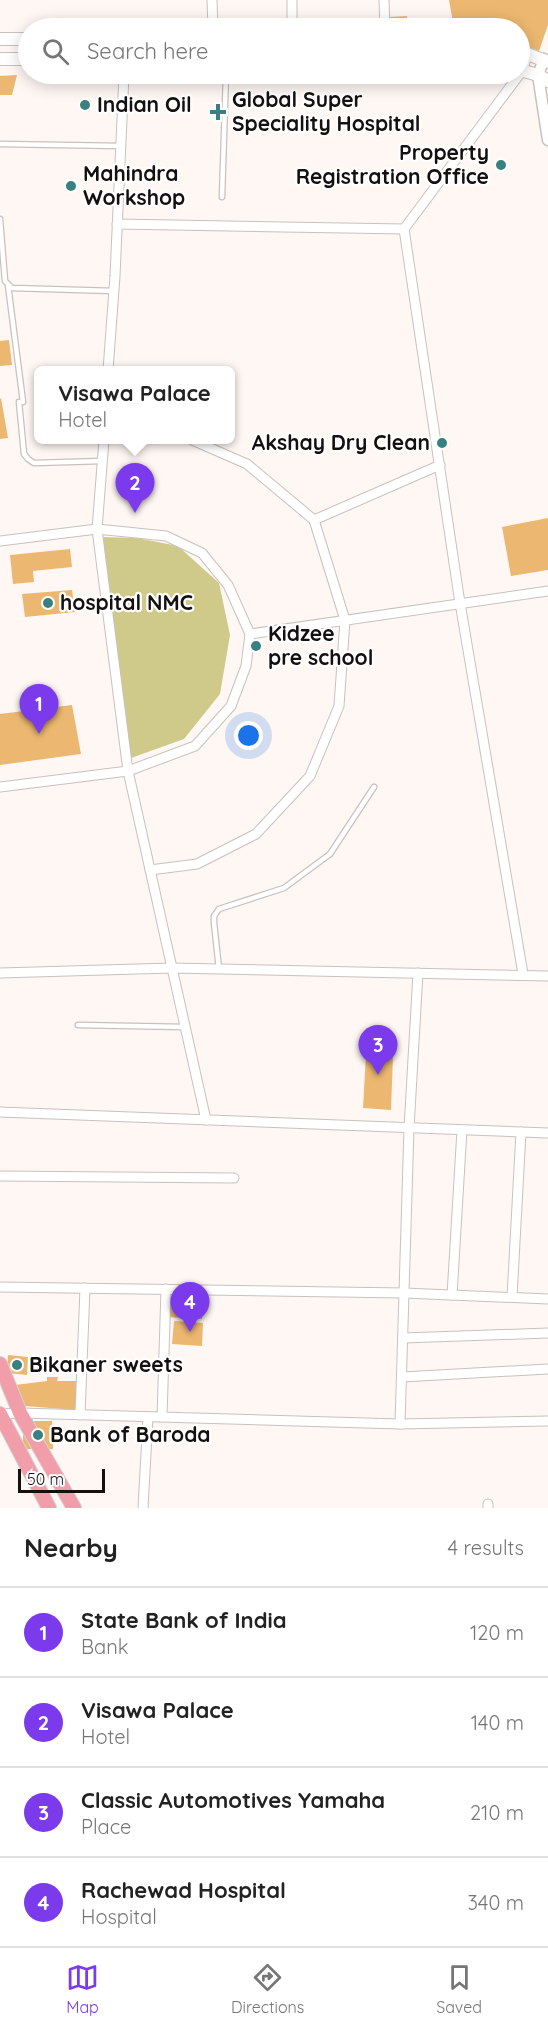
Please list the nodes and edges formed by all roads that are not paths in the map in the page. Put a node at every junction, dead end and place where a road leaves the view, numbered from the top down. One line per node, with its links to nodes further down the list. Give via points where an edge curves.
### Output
1 (212, 0): 4 (street)
2 (291, 0): 5 (street)
3 (384, 0): 6 (street)
4 (213, 18)
5 (292, 18)
6 (385, 18)
7 (0, 39): 8 (main road)
8 (18, 39)
9 (530, 53): 10 (main road)
10 (547, 57): 13 (street)
11 (0, 58): 12 (main road)
12 (18, 59)
13 (543, 78): 17 (street)
14 (124, 84): 19 (street)
15 (226, 84): 20 (lane)
16 (511, 84): 23 (street)
17 (548, 140)
18 (0, 144): 19 (lane)
19 (121, 146): 22 (street)
20 (222, 197)
21 (0, 219): 24 (lane)
22 (117, 224): 23 (street); 25 (street)
23 (404, 229): 30 (street)
24 (8, 285): 25 (lane); 29 (lane, via 24,454 34,463)
25 (114, 291): 26 (street)
26 (108, 366)
27 (104, 444): 29 (street)
28 (201, 444): 31 (street, via 247,464)
29 (102, 461): 32 (street)
30 (440, 465): 31 (street); 35 (street)
31 (314, 520): 36 (street)
32 (97, 529): 33 (street); 37 (street, via 166,536 202,553 228,585); 38 (street)
33 (0, 541)
34 (548, 591): 35 (street)
35 (460, 603): 36 (street); 46 (street)
36 (345, 620): 37 (street); 41 (street, via 339,706 310,776 255,834 197,864)
37 (250, 634): 38 (street, via 246,666 231,706 195,746)
38 (128, 771): 39 (street); 41 (street)
39 (0, 787)
40 (374, 787): 43 (lane, via 330,854 284,888 219,909 214,923)
41 (150, 870): 42 (street)
42 (172, 968): 43 (street); 44 (street); 49 (street)
43 (219, 969): 45 (street)
44 (0, 973)
45 (418, 973): 46 (street); 52 (street)
46 (523, 974): 47 (street)
47 (548, 976)
48 (78, 1025): 49 (lane)
49 (185, 1027): 51 (street)
50 (0, 1112): 51 (street)
51 (206, 1120): 52 (street)
52 (409, 1128): 53 (street); 61 (street)
53 (462, 1130): 54 (street); 62 (street)
54 (521, 1132): 55 (street); 63 (street)
55 (548, 1133)
56 (0, 1176): 57 (street)
57 (234, 1178)
58 (0, 1287): 59 (street)
59 (85, 1288): 60 (street); 72 (street)
60 (166, 1289): 61 (street); 74 (street)
61 (404, 1293): 62 (street); 66 (street)
62 (452, 1295): 63 (street)
63 (512, 1297): 64 (street)
64 (548, 1299)
65 (548, 1333): 66 (street)
66 (403, 1338): 69 (street)
67 (1, 1368): 70 (main road)
68 (548, 1369): 69 (street)
69 (402, 1377): 76 (street)
70 (20, 1413): 71 (street); 72 (street); 78 (main road)
71 (0, 1414): 77 (main road)
72 (80, 1414): 73 (street)
73 (148, 1417): 74 (street); 79 (street)
74 (162, 1417): 76 (street)
75 (548, 1421): 76 (street)
76 (400, 1424)
77 (49, 1508)
78 (74, 1508)
79 (143, 1508)

